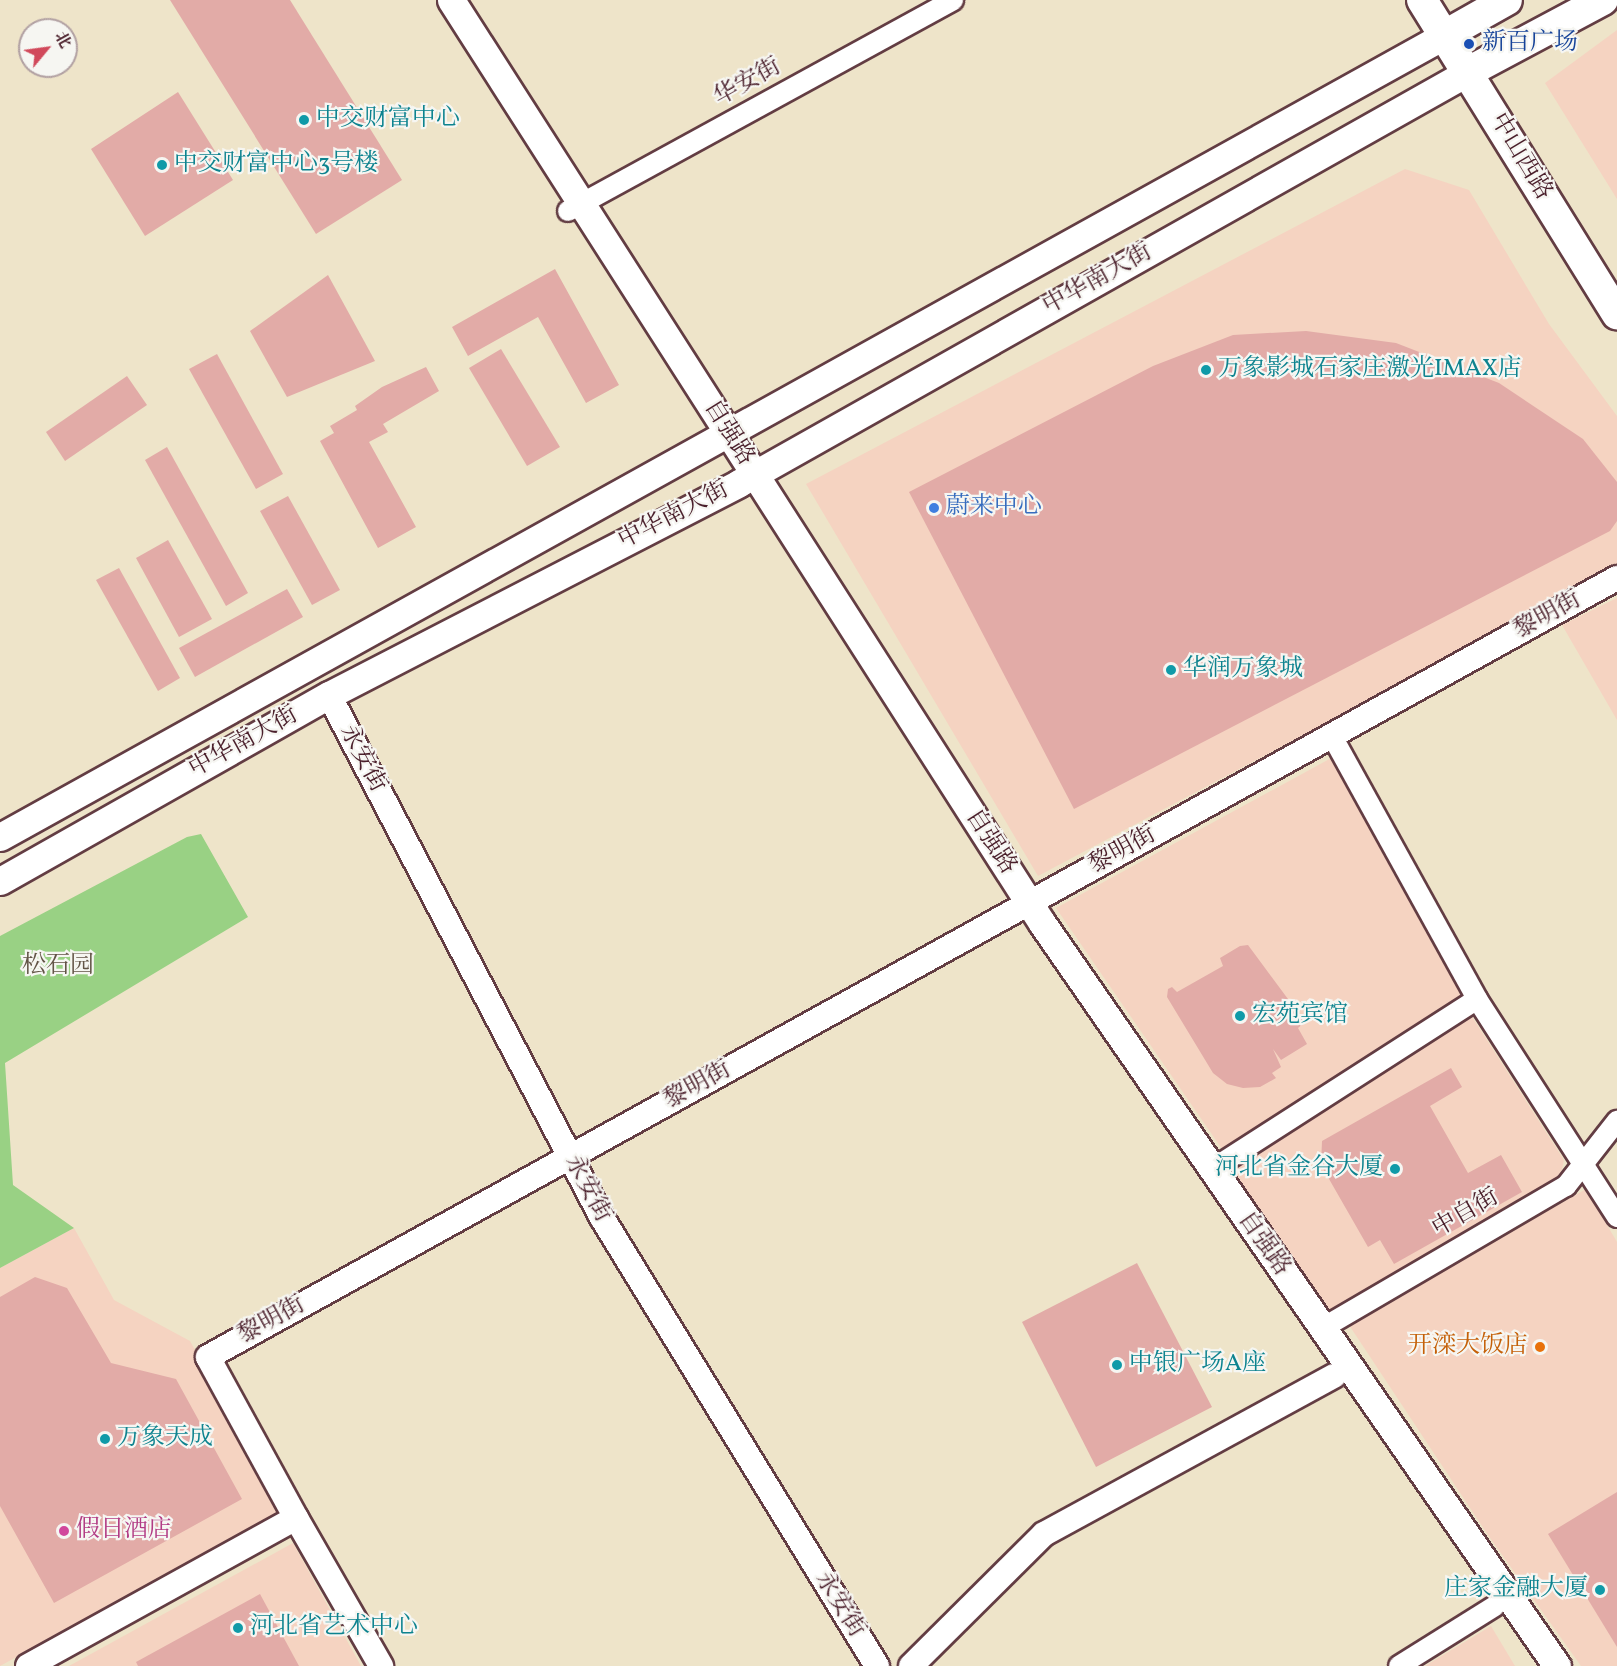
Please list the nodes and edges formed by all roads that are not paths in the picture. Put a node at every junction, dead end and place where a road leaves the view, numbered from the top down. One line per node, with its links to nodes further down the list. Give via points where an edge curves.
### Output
1 (953, 0): 9 (street, 华安街)
2 (1422, 0): 7 (main road, 中山西路)
3 (1447, 0): 7 (main road, 中山西路)
4 (1507, 0): 7 (main road)
5 (1603, 0): 8 (main road)
6 (443, 2): 9 (main road, 自强路)
7 (1454, 30): 8 (main road, 中山西路); 12 (main road, 中华南大街)
8 (1477, 67): 10 (main road, 中山西路); 11 (main road, 中山西路); 13 (main road, 中华南大街)
9 (575, 207): 12 (main road, 自强路)
10 (1617, 280)
11 (1617, 314)
12 (720, 436): 13 (main road, 自强路); 17 (main road, 中华南大街)
13 (746, 478): 15 (main road, 中华南大街); 19 (main road, 自强路)
14 (1617, 578): 16 (street, 黎明街)
15 (329, 695): 18 (main road, 中华南大街); 22 (street, 永安街)
16 (1332, 736): 19 (street, 黎明街); 20 (street)
17 (0, 837)
18 (0, 881)
19 (1022, 907): 22 (street, 黎明街); 24 (main road, 自强路); 27 (main road, 自强路)
20 (1478, 999): 23 (street); 24 (street)
21 (1617, 1121): 23 (street, 中自街)
22 (570, 1157): 28 (street, 黎明街, via 208,1357); 32 (street, 永安街, via 601,1216)
23 (1584, 1162): 25 (street); 26 (street, 中自街, via 1566,1186)
24 (1211, 1170): 26 (main road, 自强路)
25 (1617, 1217)
26 (1322, 1329): 36 (main road, 自强路)
27 (1334, 1376): 29 (main road, 自强路); 33 (street, via 1044,1534)
28 (296, 1518): 30 (street); 31 (street)
29 (1495, 1606): 34 (street); 35 (main road, 自强路)
30 (28, 1666)
31 (381, 1666)
32 (877, 1666)
33 (911, 1666)
34 (1399, 1666)
35 (1537, 1666)
36 (1557, 1666)

